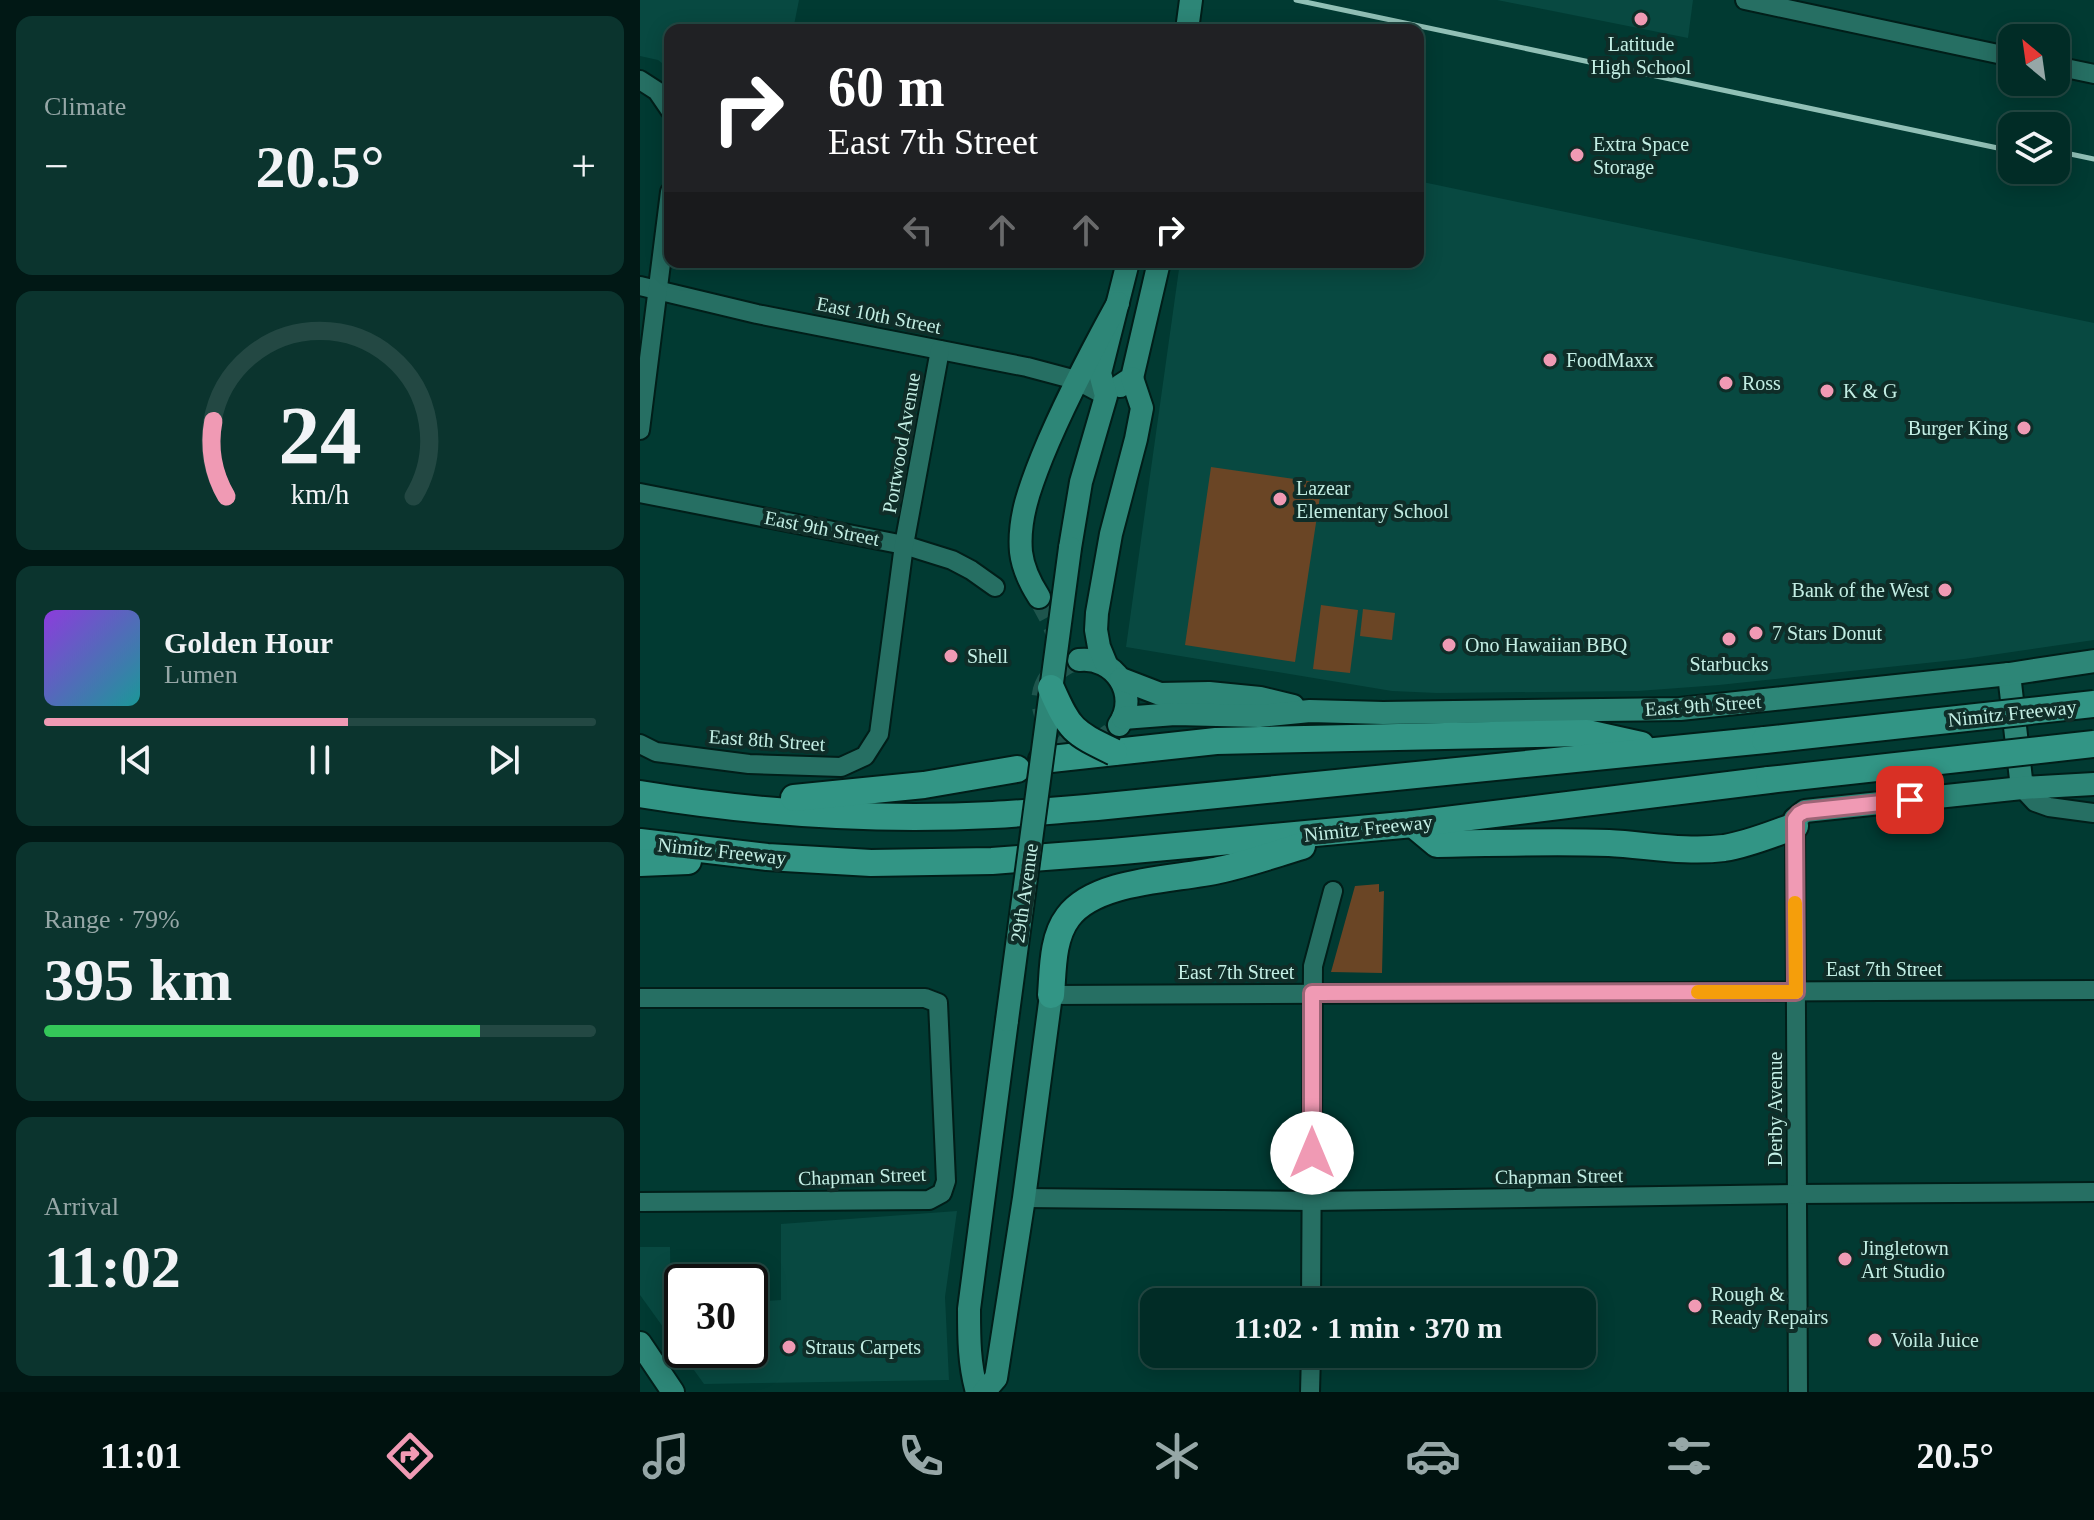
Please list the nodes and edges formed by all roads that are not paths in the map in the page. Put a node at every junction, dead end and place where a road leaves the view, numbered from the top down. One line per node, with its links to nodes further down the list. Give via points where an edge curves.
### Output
1 (1191, 0): 3 (main road)
2 (1745, 0): 4 (street)
3 (1188, 24)
4 (1998, 54)
5 (2070, 69): 6 (street)
6 (2094, 74)
7 (640, 80): 8 (street)
8 (664, 101)
9 (664, 218): 12 (street)
10 (1127, 268): 13 (main road, 29th Avenue)
11 (1158, 268): 15 (main road)
12 (648, 288): 14 (street, East 10th Street); 18 (street)
13 (1118, 303): 16 (main road); 17 (main road, 29th Avenue, via 1100,373)
14 (940, 350): 16 (street, East 10th Street); 20 (street, Portwood Avenue)
15 (1132, 378): 17 (main road); 25 (main road, via 1142,408 1097,613 1099,647)
16 (1076, 380): 17 (street, East 10th Street); 22 (main road, via 1025,506 1021,553)
17 (1106, 396): 27 (main road, 29th Avenue, bridge, via 1081,482)
18 (640, 430)
19 (640, 493): 20 (street, East 9th Street)
20 (904, 545): 21 (street, East 9th Street, via 952,560); 30 (street, Portwood Avenue)
21 (995, 587)
22 (1039, 597)
23 (1079, 660): 25 (main road, East 9th Street, via 1090,659)
24 (2094, 661): 26 (main road, East 9th Street)
25 (1113, 672): 29 (main road, East 9th Street, via 1160,694 1260,698); 29 (main road, East 9th Street, via 1126,692 1121,721 1175,714)
26 (2009, 674): 29 (main road, East 9th Street, via 1680,709); 38 (main road)
27 (1051, 688): 34 (highway, bridge, via 1073,729); 35 (main road, 29th Avenue, bridge)
28 (2094, 704): 33 (highway, Nimitz Freeway, bridge)
29 (1310, 711)
30 (879, 734): 31 (street, East 8th Street, via 865,756 841,767 749,764 656,752)
31 (640, 744)
32 (2094, 744): 42 (highway, Nimitz Freeway, bridge)
33 (1664, 750): 34 (highway, via 1587,733 1216,741); 40 (highway, Nimitz Freeway, via 991,815 882,816)
34 (1114, 752): 35 (highway)
35 (1042, 760): 64 (main road, 29th Avenue, bridge, via 969,1309 971,1372)
36 (1017, 769): 40 (highway, via 924,785)
37 (2094, 784): 38 (main road)
38 (2022, 788): 41 (street, via 2049,807); 43 (main road, via 1805,811)
39 (640, 794): 40 (highway, Nimitz Freeway)
40 (719, 805)
41 (2094, 813)
42 (1413, 824): 43 (highway, via 1437,844 1595,843 1697,850 1740,844); 44 (highway, Nimitz Freeway)
43 (1795, 826): 50 (street, Derby Avenue)
44 (1362, 829): 46 (highway, Nimitz Freeway, via 992,861 871,863); 52 (highway, via 1218,870 1134,883 1085,902 1068,917 1056,943)
45 (640, 842): 46 (highway, Nimitz Freeway)
46 (767, 857): 47 (highway)
47 (640, 863)
48 (1333, 891): 51 (street, via 1313,966)
49 (2094, 990): 50 (street, East 7th Street)
50 (1796, 992): 51 (street, East 7th Street); 55 (street, Derby Avenue)
51 (1312, 993): 52 (street, East 7th Street); 57 (street)
52 (1051, 995): 56 (main road)
53 (640, 998): 58 (street, Chapman Street, via 925,998 938,1003 946,1181 942,1193 929,1200)
54 (2094, 1192): 55 (street, Chapman Street)
55 (1797, 1194): 57 (street, Chapman Street); 67 (street, Derby Avenue)
56 (1024, 1198): 57 (street, Chapman Street); 65 (main road, via 996,1378)
57 (1312, 1201): 59 (street)
58 (640, 1202)
59 (1311, 1288)
60 (640, 1343): 62 (main road)
61 (1311, 1368): 66 (street)
62 (668, 1387): 63 (main road)
63 (685, 1392)
64 (977, 1392)
65 (984, 1392)
66 (1310, 1392)
67 (1798, 1392)

